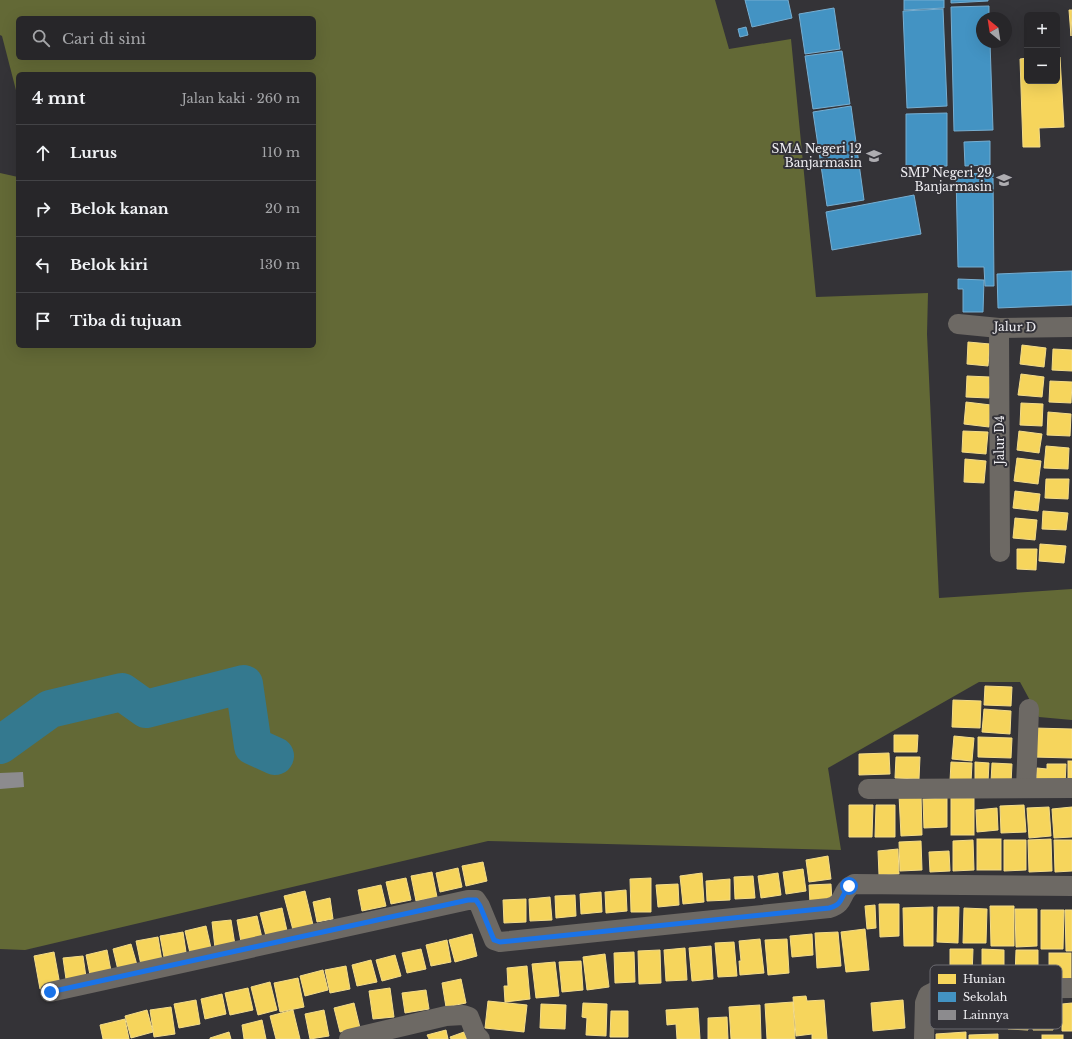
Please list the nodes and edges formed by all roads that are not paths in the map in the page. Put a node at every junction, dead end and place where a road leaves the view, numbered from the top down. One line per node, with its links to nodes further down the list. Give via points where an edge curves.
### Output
1 (958, 324): 3 (street, Jalur D)
2 (1072, 327): 3 (street, Jalur D)
3 (999, 328): 4 (street, Jalur D4)
4 (1000, 552)
5 (1029, 709): 6 (street)
6 (1026, 788): 7 (street); 8 (street)
7 (1072, 788)
8 (868, 789)
9 (1072, 886): 12 (street, via 854,884 844,892 841,902 829,908 500,942 494,940 476,900 468,900)
10 (1062, 988): 11 (street)
11 (1072, 988)
12 (50, 992)
13 (930, 994): 16 (street, via 925,1003)
14 (477, 1038): 15 (street, via 469,1017 463,1015 446,1016)
15 (349, 1039)
16 (924, 1039)

